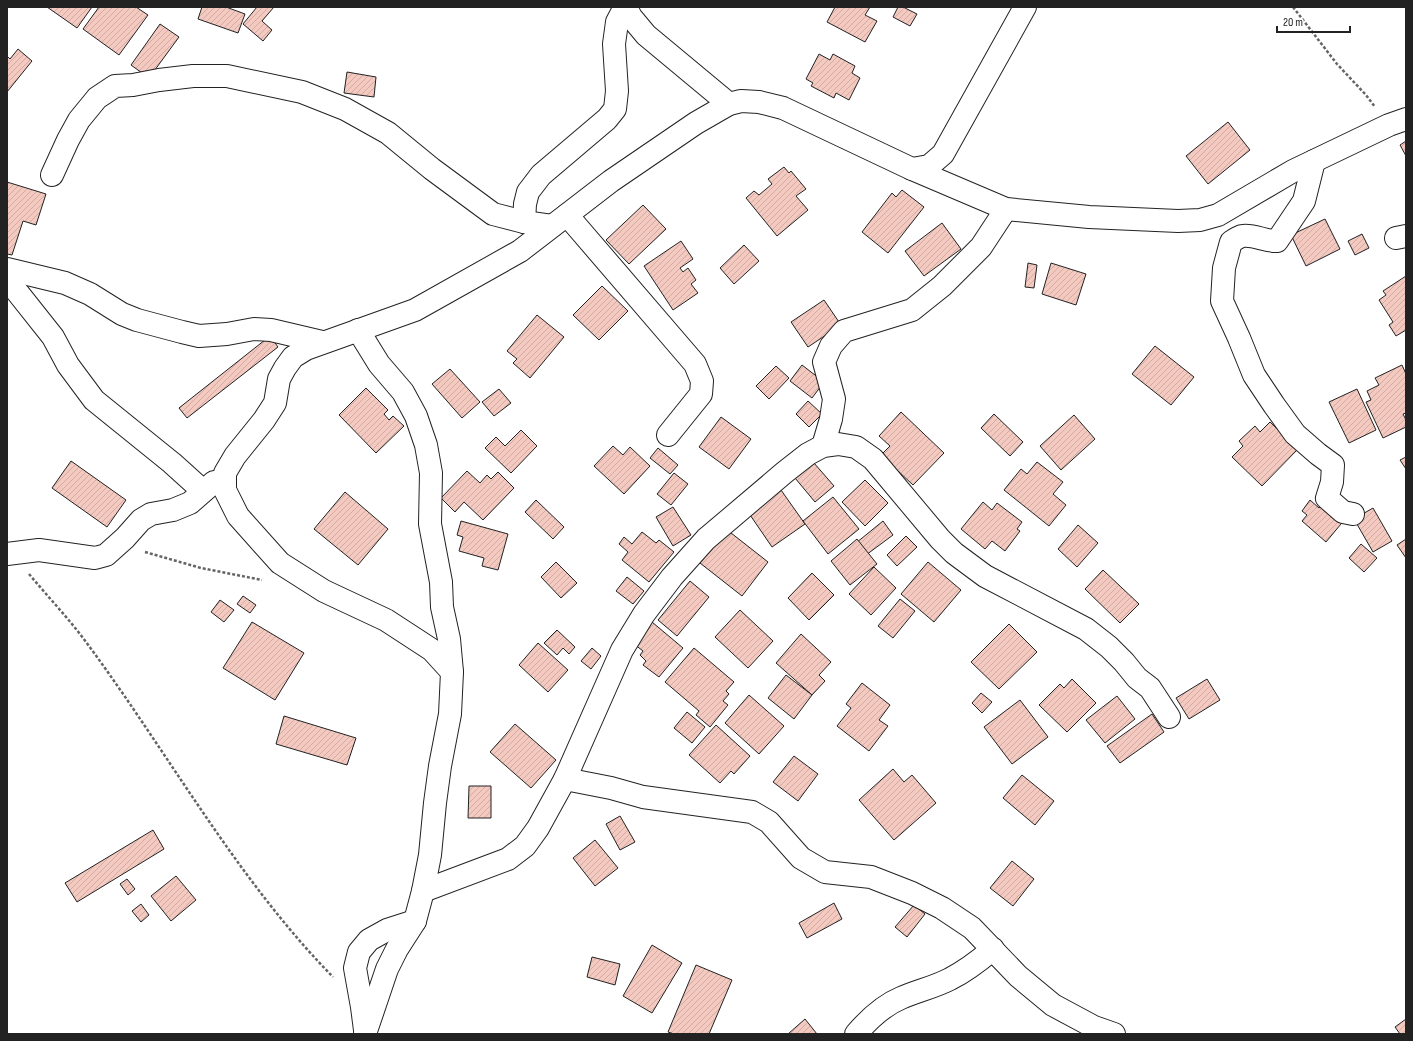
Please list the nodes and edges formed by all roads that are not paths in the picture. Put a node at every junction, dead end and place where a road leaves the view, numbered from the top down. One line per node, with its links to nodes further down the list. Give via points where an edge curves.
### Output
1 (625, 7): 3 (street, via 646,35); 10 (street, via 617,22 614,44 617,91 615,109 608,119 541,175 528,192)
2 (1025, 7): 6 (street, via 943,154 929,166)
3 (729, 104): 6 (street, via 741,101 759,102 783,108); 9 (street, via 617,176)
4 (1398, 122): 5 (street)
5 (1314, 161): 8 (street, via 1218,215 1200,220 1089,217); 19 (street, via 1304,201 1277,241 1243,236 1231,242 1224,268 1222,301 1254,375 1274,405 1295,434 1333,465 1332,482 1327,498 1343,512)
6 (912, 169): 8 (street)
7 (52, 175): 10 (street, via 79,120 97,98 115,86 193,76 227,76 302,92 345,109 388,133 493,214)
8 (1006, 209): 16 (street, via 981,247 942,286 912,310 844,331 831,346 824,362 834,399)
9 (559, 221): 10 (street); 13 (street, via 520,251 415,310); 15 (street, via 695,364 702,381 700,394)
10 (524, 222)
11 (7, 269): 14 (street, via 65,283 137,320 199,336 254,329 271,330)
12 (7, 279): 18 (street, via 53,337 68,365 94,400)
13 (358, 330): 14 (street); 21 (street, via 379,364 403,392 416,416 426,445 431,473 430,524)
14 (322, 342): 17 (street, via 293,358 279,379 275,403 268,415)
15 (668, 435)
16 (823, 446): 22 (street, via 838,444 856,447 873,459 954,553 985,576 1086,629 1109,647 1137,678 1150,688); 23 (street, via 785,472 706,539 672,577 644,614 622,650)
17 (225, 472): 18 (street); 21 (street, via 225,490 238,516 280,563 324,591 386,620 432,650)
18 (204, 492): 20 (street, via 190,503 173,510 151,514 141,520 106,555 95,558 39,550)
19 (1353, 514)
20 (9, 554)
21 (452, 672): 24 (street, via 450,714 434,803)
22 (1169, 717)
23 (565, 779): 24 (street, via 525,846 508,859); 26 (street, via 643,797 752,812 769,822 801,858 825,872 871,877 912,893 942,908 972,928)
24 (424, 891): 25 (street)
25 (415, 921): 27 (street, via 387,969); 27 (street, via 387,930 369,940 359,952 355,968)
26 (993, 949): 28 (street, via 949,980 900,998 879,1011); 29 (street, via 1018,976 1053,1005 1094,1027)
27 (365, 1034)
28 (856, 1034)
29 (1114, 1034)

